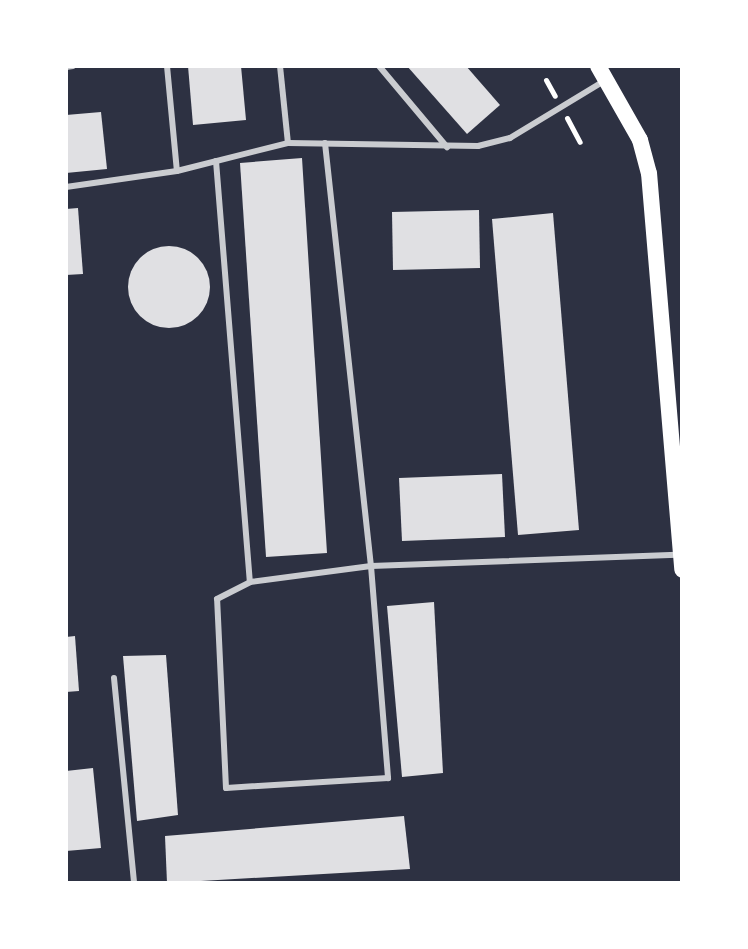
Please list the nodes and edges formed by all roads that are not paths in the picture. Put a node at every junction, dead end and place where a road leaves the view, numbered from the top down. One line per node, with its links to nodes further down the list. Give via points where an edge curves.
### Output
1 (73, 66): 5 (lane)
2 (167, 66): 11 (lane)
3 (280, 66): 7 (lane)
4 (379, 66): 9 (lane)
5 (66, 67)
6 (603, 73): 9 (lane, via 510,138); 13 (main road, via 649,173)
7 (288, 143): 8 (lane); 10 (lane)
8 (325, 143): 9 (lane); 15 (lane)
9 (447, 147)
10 (216, 161): 11 (lane); 16 (lane)
11 (177, 171): 12 (lane)
12 (66, 187)
13 (679, 504): 14 (main road)
14 (681, 562): 15 (lane)
15 (371, 566): 16 (lane); 16 (lane, via 388,778 226,788 217,599)
16 (250, 582)
17 (114, 678): 18 (lane)
18 (134, 883)

